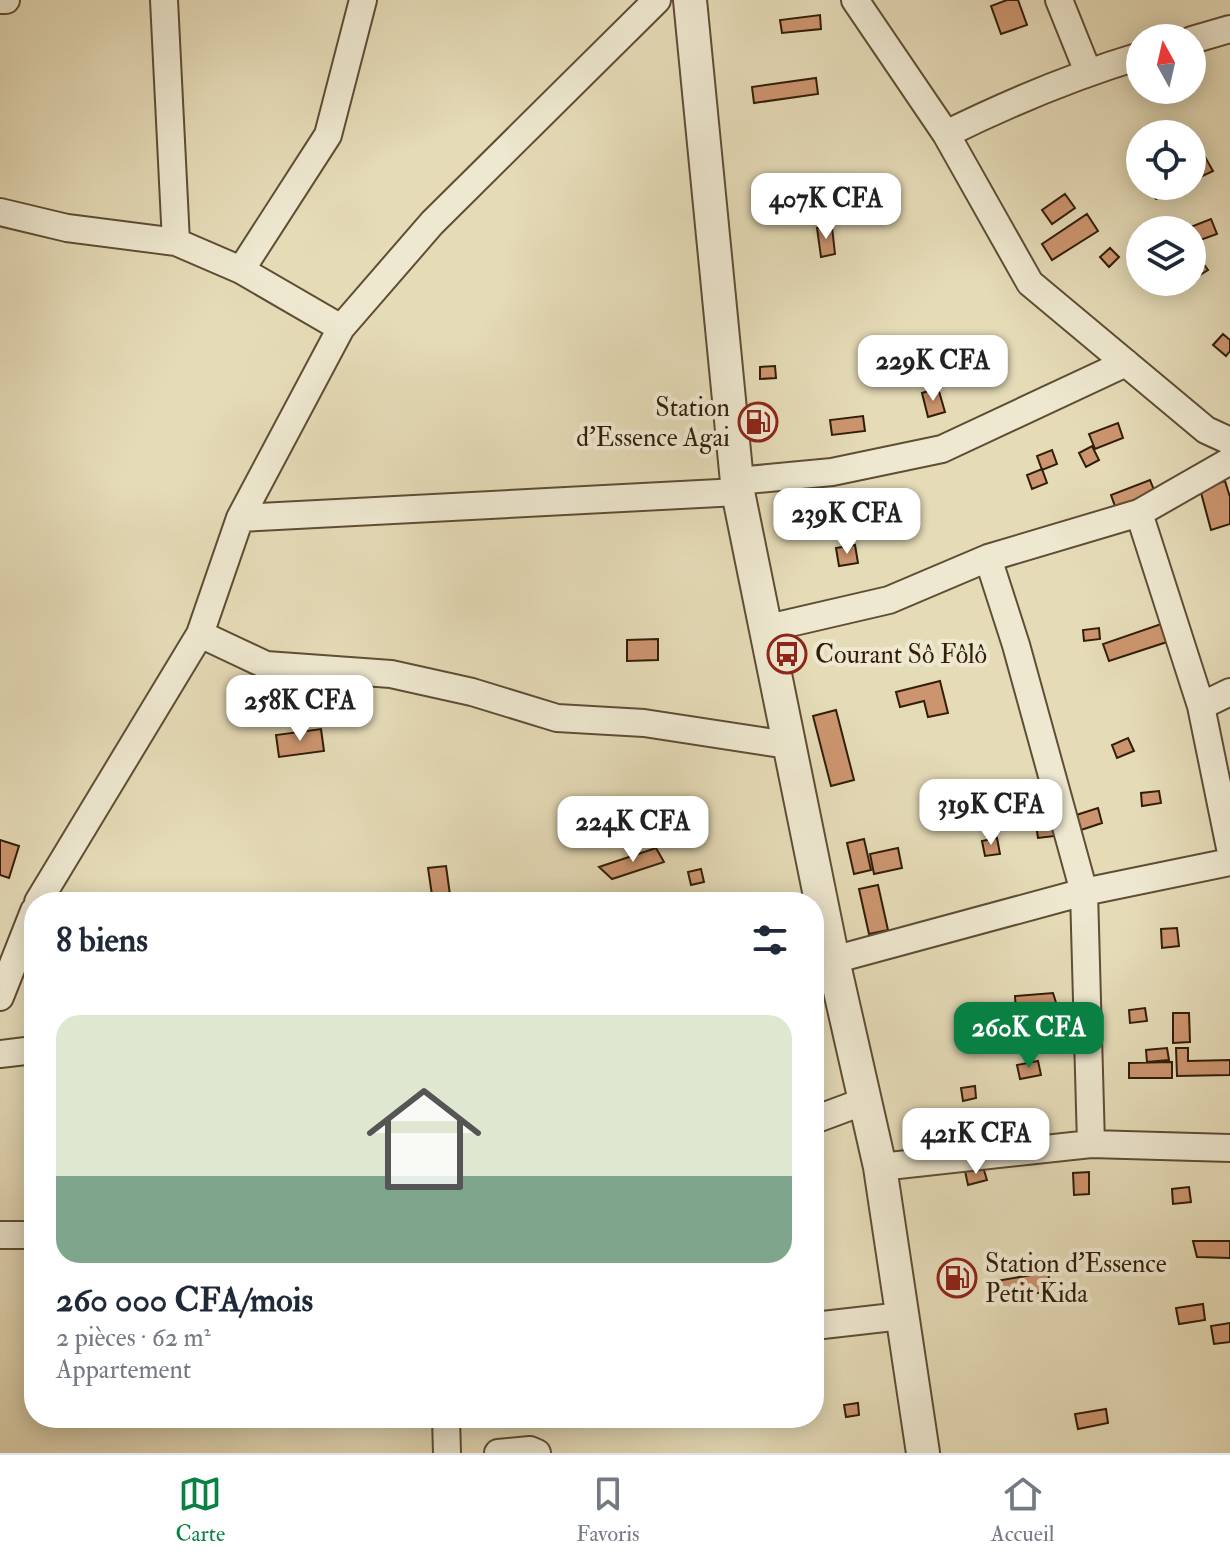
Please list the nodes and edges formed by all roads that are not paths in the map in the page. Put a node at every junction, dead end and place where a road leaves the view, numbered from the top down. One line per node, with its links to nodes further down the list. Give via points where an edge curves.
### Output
1 (0, 0): 2 (street)
2 (6, 0)
3 (164, 0): 15 (street)
4 (363, 0): 16 (street, via 328,135)
5 (657, 0): 17 (street, via 432,223)
6 (690, 0): 21 (street)
7 (855, 0): 13 (street)
8 (1059, 0): 12 (street)
9 (1230, 29): 10 (street)
10 (1206, 36)
11 (1126, 60): 12 (street)
12 (1088, 72): 13 (street)
13 (946, 134): 18 (street, via 1030,283)
14 (0, 212): 15 (street, via 67,228)
15 (176, 242): 16 (street)
16 (241, 270): 17 (street)
17 (341, 328): 23 (street)
18 (1126, 363): 19 (street, via 1206,430); 21 (street, via 942,449)
19 (1230, 441)
20 (1230, 461): 22 (street)
21 (738, 486): 23 (street); 25 (street)
22 (1139, 513): 24 (street); 28 (street)
23 (240, 518): 26 (street)
24 (988, 558): 25 (street, via 889,600); 34 (street)
25 (764, 629): 29 (street)
26 (200, 634): 29 (street, via 266,665 391,674 557,718 644,723); 32 (street)
27 (1230, 692): 28 (street)
28 (1201, 706): 30 (street)
29 (788, 745): 33 (street)
30 (1230, 848)
31 (1230, 862): 34 (street)
32 (44, 892)
33 (812, 892)
34 (1084, 892): 36 (street); 43 (street)
35 (24, 936): 38 (street)
36 (824, 962)
37 (824, 965): 41 (street)
38 (0, 997)
39 (24, 1051): 40 (street)
40 (0, 1054)
41 (865, 1101): 42 (street); 45 (street)
42 (824, 1116)
43 (1091, 1144): 44 (street); 45 (street)
44 (1230, 1148)
45 (880, 1167): 48 (street)
46 (0, 1235): 47 (street)
47 (24, 1235)
48 (902, 1316): 49 (street); 54 (street)
49 (824, 1325)
50 (446, 1428): 51 (street)
51 (447, 1453)
52 (498, 1453): 53 (street)
53 (537, 1453)
54 (923, 1453)

